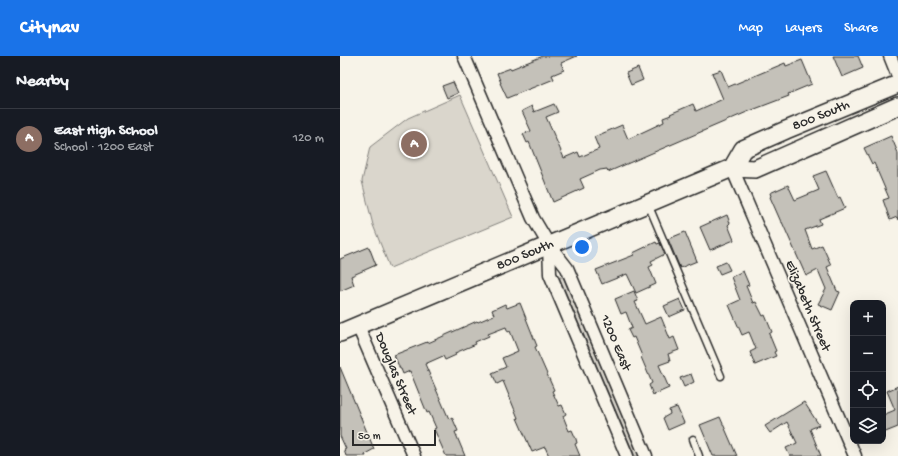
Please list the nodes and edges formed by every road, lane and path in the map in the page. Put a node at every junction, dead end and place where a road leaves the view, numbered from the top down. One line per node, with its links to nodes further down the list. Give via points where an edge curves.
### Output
1 (466, 56): 8 (street, 1200 East, via 533,218)
2 (890, 56): 3 (street)
3 (898, 76)
4 (898, 84): 6 (main road, 800 South, via 743,149)
5 (898, 106): 6 (main road, 800 South, via 755,168)
6 (732, 168): 7 (main road, 800 South); 17 (street, Elizabeth Street)
7 (647, 204): 8 (main road, 800 South); 11 (lane)
8 (549, 245): 9 (main road, 800 South); 14 (street, 1200 East, via 550,274); 15 (street, 1200 East, via 567,268)
9 (358, 326): 10 (main road, 800 South); 13 (street, Douglas Street)
10 (340, 333)
11 (721, 376)
12 (693, 439): 16 (lane)
13 (414, 456)
14 (627, 456)
15 (646, 456)
16 (699, 456)
17 (855, 456)

